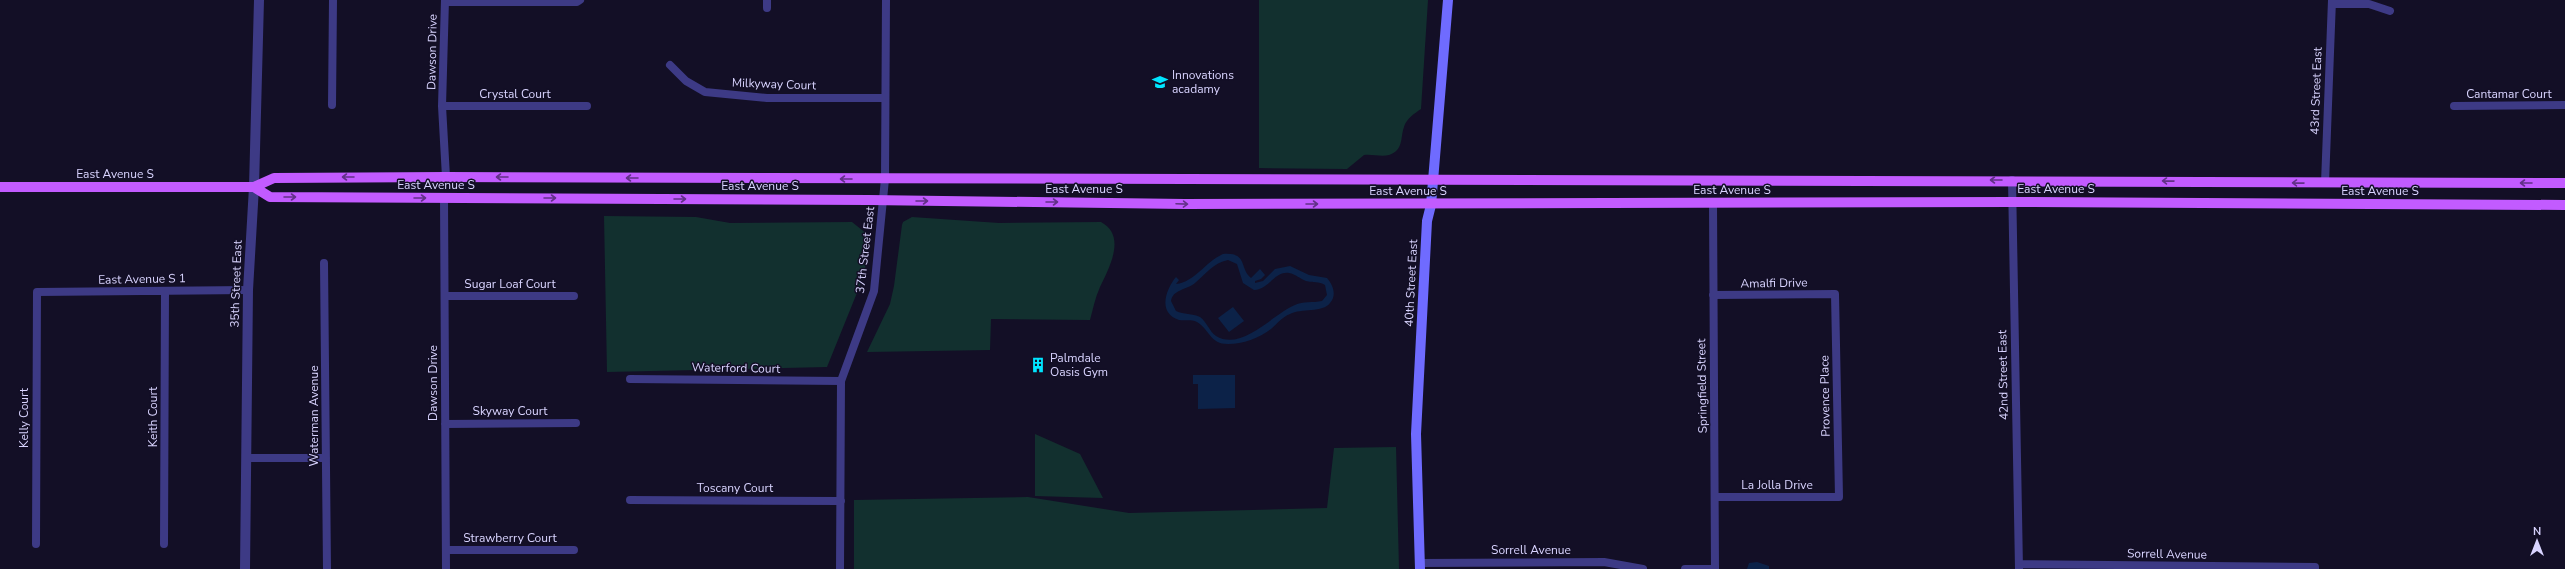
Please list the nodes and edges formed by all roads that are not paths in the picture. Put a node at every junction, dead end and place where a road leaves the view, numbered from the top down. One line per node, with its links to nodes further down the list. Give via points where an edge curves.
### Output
1 (259, 0): 23 (street, 35th Street East)
2 (333, 0): 12 (street)
3 (886, 0): 10 (street, 37th Street East)
4 (1448, 0): 18 (main road, 40th Street East)
5 (445, 1): 6 (street); 13 (street, Dawson Drive)
6 (578, 1)
7 (2332, 2): 8 (street, via 2369,4); 20 (street, 43rd Street East)
8 (2390, 11)
9 (670, 65): 10 (street, Milkyway Court, via 686,81 705,92 767,98)
10 (885, 98): 17 (street, 37th Street East)
11 (2565, 105): 15 (street, Cantamar Court)
12 (332, 106)
13 (442, 106): 14 (street, Crystal Court); 16 (street, Dawson Drive)
14 (587, 106)
15 (2454, 106)
16 (446, 177): 17 (main road, East Avenue S, one-way to 16); 23 (main road, East Avenue S, one-way to 23, via 274,178)
17 (885, 179): 18 (main road, East Avenue S); 25 (street, 37th Street East)
18 (1433, 180): 19 (main road, East Avenue S, one-way to 18); 28 (main road, 40th Street East)
19 (2012, 180): 20 (main road, East Avenue S, one-way to 19); 26 (street, 42nd Street East)
20 (2325, 183): 21 (main road, East Avenue S, one-way to 20)
21 (2565, 183)
22 (0, 187): 23 (main road, East Avenue S)
23 (254, 187): 24 (main road, East Avenue S, one-way to 24, via 270,197); 31 (street, 35th Street East)
24 (444, 198): 25 (main road, East Avenue S, one-way to 25); 36 (street, Dawson Drive)
25 (883, 200): 28 (main road, East Avenue S, one-way to 28); 39 (street, 37th Street East, via 874,291)
26 (2012, 202): 27 (main road, East Avenue S); 29 (main road, East Avenue S); 53 (street, 42nd Street East)
27 (1713, 203): 28 (main road, East Avenue S); 35 (street, Springfield Street)
28 (1431, 205): 52 (main road, 40th Street East, via 1427,221 1417,397)
29 (2565, 205)
30 (324, 263): 43 (street, Waterman Avenue)
31 (248, 290): 32 (street, East Avenue S 1); 42 (street, 35th Street East)
32 (165, 291): 33 (street, East Avenue S 1); 49 (street, Keith Court)
33 (37, 292): 48 (street, Kelly Court)
34 (1835, 294): 35 (street, Amalfi Drive); 45 (street, Provence Place)
35 (1713, 295): 44 (street, Springfield Street)
36 (445, 296): 37 (street, Sugar Loaf Court); 41 (street, Dawson Drive)
37 (574, 296)
38 (630, 379): 39 (street, Waterford Court)
39 (841, 381): 47 (street, 37th Street East)
40 (576, 423): 41 (street, Skyway Court)
41 (445, 424): 50 (street, Dawson Drive)
42 (247, 458): 43 (street); 55 (street, 35th Street East)
43 (326, 458): 56 (street, Waterman Avenue)
44 (1716, 497): 45 (street, La Jolla Drive); 61 (street, Springfield Street)
45 (1839, 497)
46 (630, 500): 47 (street, Toscany Court)
47 (840, 501): 58 (street, 37th Street East)
48 (36, 544)
49 (164, 544)
50 (446, 550): 51 (street, Strawberry Court); 57 (street, Dawson Drive)
51 (574, 550)
52 (1420, 566): 59 (street, Sorrell Avenue, via 1604,562)
53 (2019, 567): 54 (street, Sorrell Avenue)
54 (2315, 568)
55 (245, 569)
56 (327, 569)
57 (446, 569)
58 (840, 569)
59 (1643, 569)
60 (1685, 569): 61 (street)
61 (1715, 569)

